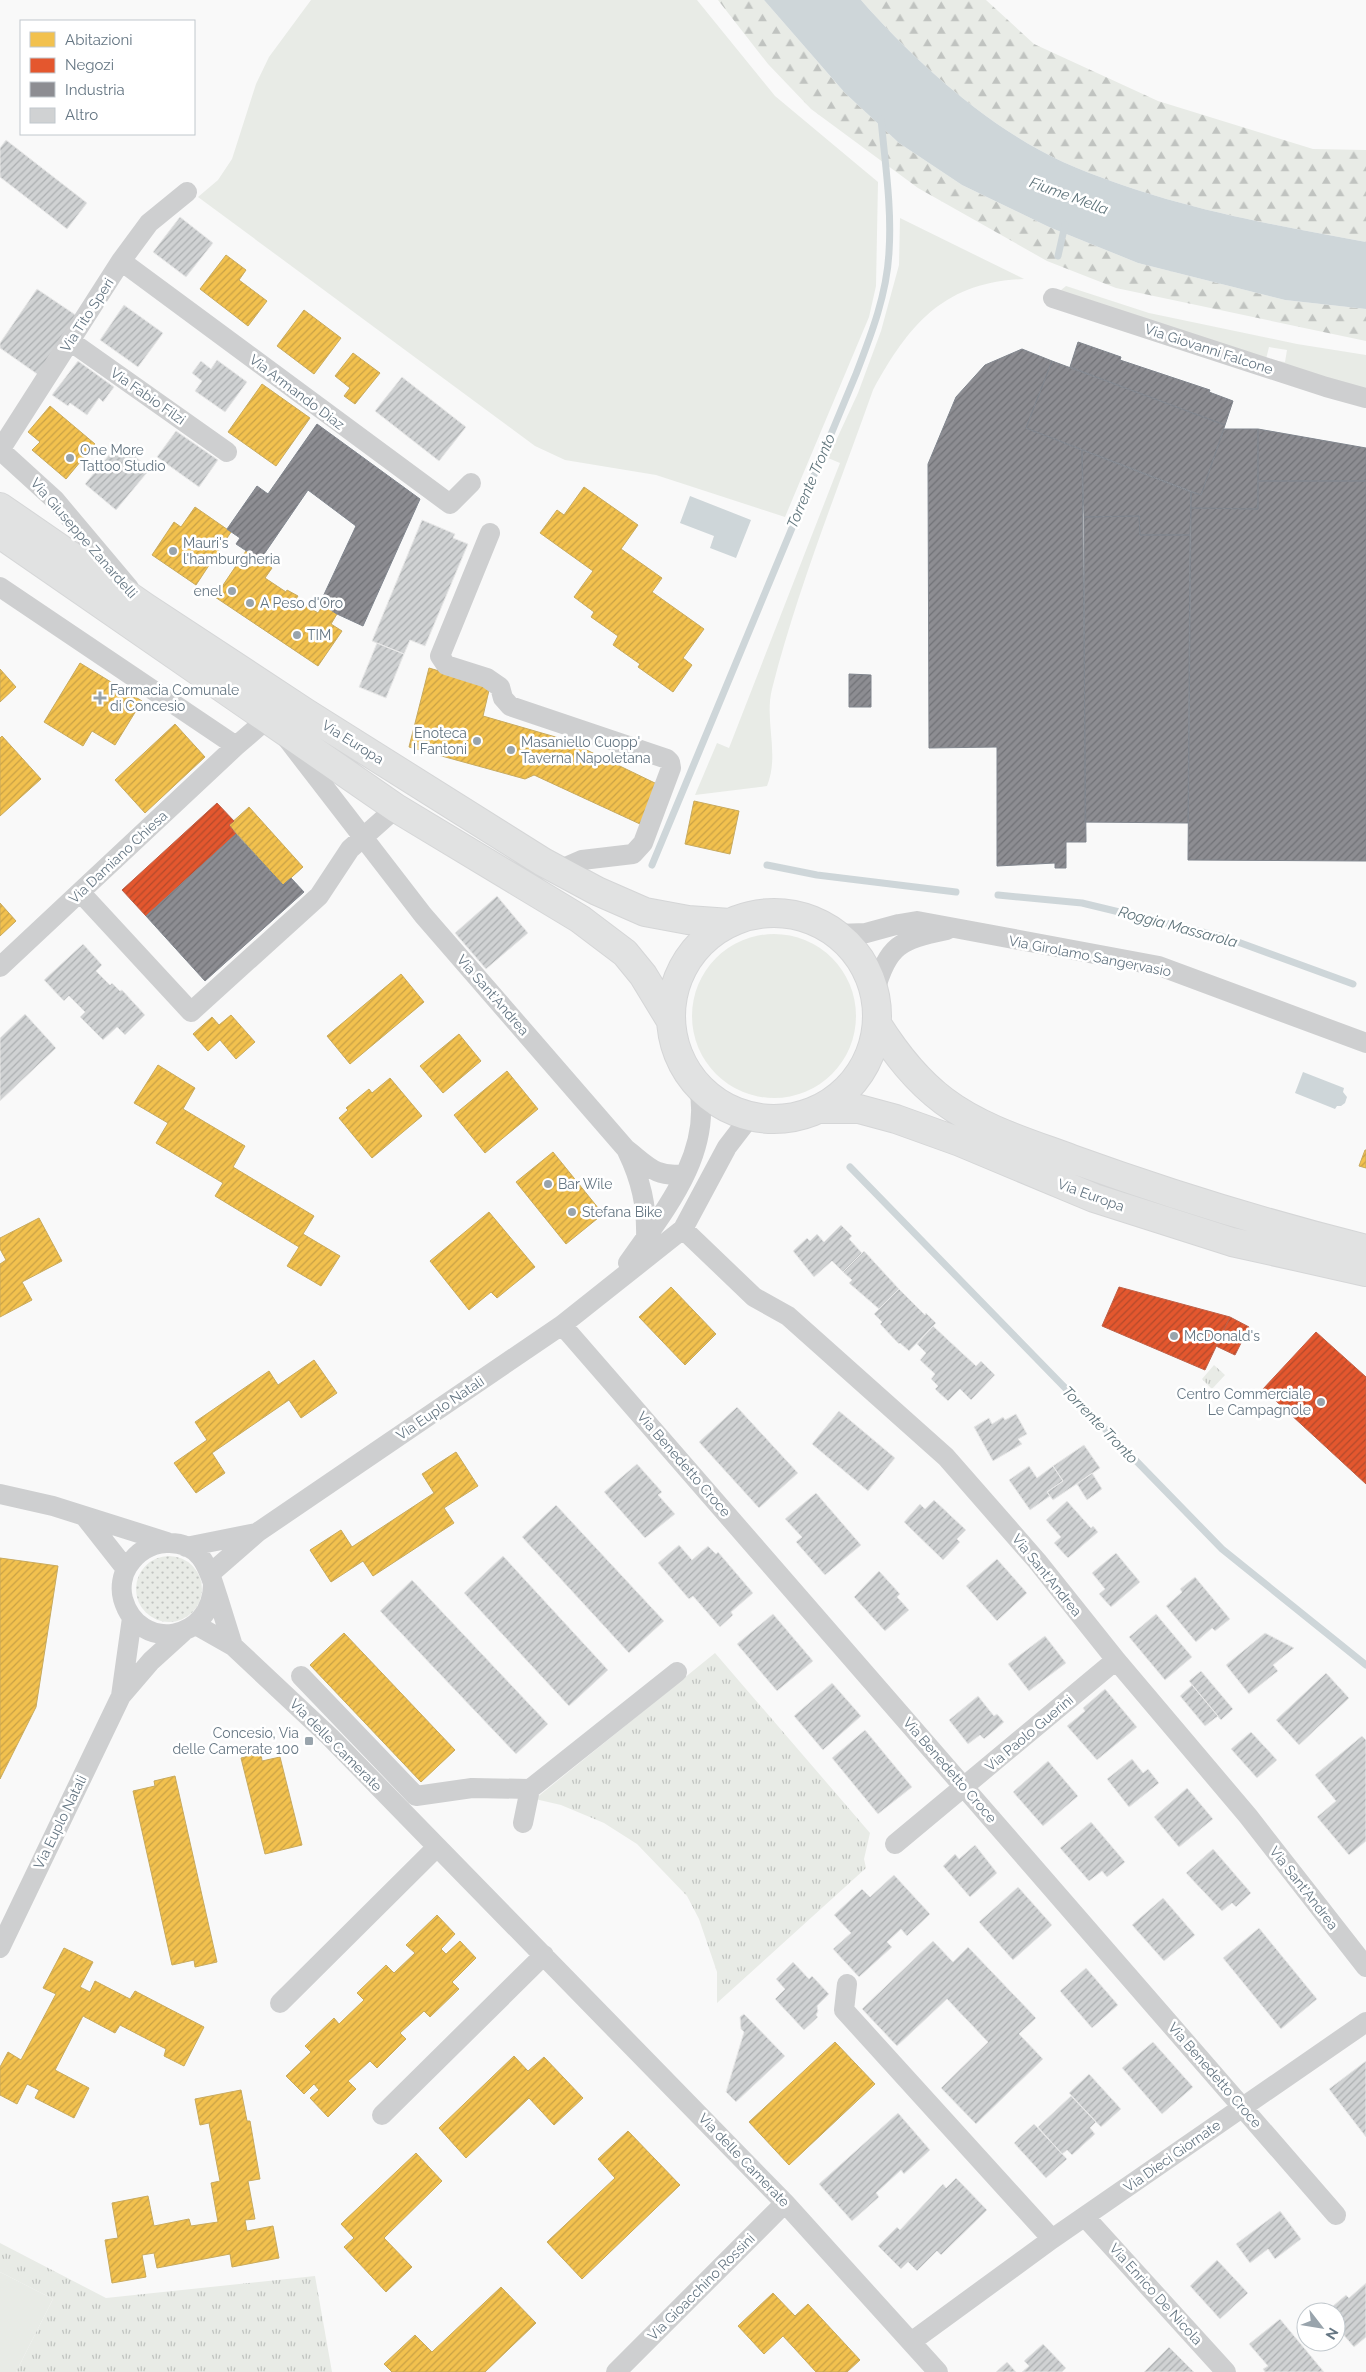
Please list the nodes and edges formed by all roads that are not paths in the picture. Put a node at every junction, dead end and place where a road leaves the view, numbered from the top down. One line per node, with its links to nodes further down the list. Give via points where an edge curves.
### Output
1 (187, 192): 2 (street, Via Tito Speri, via 149,223)
2 (121, 261): 4 (street, Via Tito Speri); 8 (street, Via Armando Diaz, via 450,504)
3 (1053, 298): 5 (street, Via Giovanni Falcone)
4 (70, 341): 6 (street, Via Tito Speri); 7 (street, Via Fabio Filzi)
5 (1366, 398)
6 (0, 450): 13 (street, Via Giuseppe Zanardelli, via 55,500)
7 (227, 452)
8 (471, 483)
9 (0, 507): 13 (main road, Via Europa)
10 (490, 533): 18 (street, via 440,656 446,665 487,678 500,687 510,706 670,762 671,768 643,844 633,854 582,860)
11 (0, 534): 14 (main road, Via Europa)
12 (0, 587): 15 (street)
13 (145, 607): 18 (main road, Via Europa, via 306,713)
14 (273, 724): 15 (street); 16 (main road, Via Europa); 17 (street, Via Sant'Andrea)
15 (236, 746): 19 (street, Via Damiano Chiesa)
16 (396, 808): 17 (street); 25 (main road, Via Europa, via 611,941 644,975)
17 (364, 838): 19 (street, via 350,849 319,896 191,1012); 31 (street, Via Sant'Andrea, via 423,915)
18 (558, 870): 20 (main road, Via Europa, via 645,912)
19 (80, 892): 23 (street, Via Damiano Chiesa)
20 (730, 923): 22 (main road, Via Europa, via 766,913 785,914 803,917); 25 (main road, Via Europa, via 713,933 686,963 677,981)
21 (952, 929): 22 (street, Via Girolamo Sangervasio, via 917,921 866,933); 24 (street, Via Girolamo Sangervasio, via 899,944 883,965); 27 (street, Via Girolamo Sangervasio, via 1159,966)
22 (837, 934): 24 (main road, Via Europa, via 866,970)
23 (0, 967)
24 (874, 993): 26 (main road, Via Europa)
25 (671, 1021): 28 (main road, Via Europa, via 678,1057)
26 (877, 1024): 29 (main road, Via Europa, via 874,1042 859,1074 848,1088); 35 (main road, Via Europa, via 918,1080 945,1102 1017,1139 1159,1191)
27 (1366, 1042)
28 (699, 1088): 30 (main road, Via Europa, via 722,1106); 32 (street, Via Euplo Natali, via 703,1109 701,1131)
29 (820, 1109): 30 (main road, Via Europa, via 786,1119); 36 (main road, Via Europa, via 859,1109 896,1119 1094,1198 1232,1242)
30 (750, 1117): 33 (street, Via Euplo Natali, via 727,1147)
31 (626, 1149): 32 (street, Via Sant'Andrea, via 656,1172 670,1176); 34 (street, Via Sant'Andrea, via 643,1192)
32 (685, 1174): 34 (street, Via Euplo Natali)
33 (683, 1229): 37 (street, Via Euplo Natali); 48 (street, Via Sant'Andrea, via 754,1297 788,1316 946,1457 1037,1561)
34 (646, 1238): 37 (street, Via Euplo Natali)
35 (1366, 1248)
36 (1366, 1272)
37 (617, 1279): 38 (street, Via Euplo Natali)
38 (562, 1325): 41 (street, Via Euplo Natali); 52 (street, Via Benedetto Croce)
39 (0, 1494): 40 (street, Via delle Camerate, via 53,1506)
40 (85, 1518): 42 (street, Via delle Camerate); 43 (street)
41 (258, 1532): 42 (street, Via Euplo Natali); 44 (street, Via Euplo Natali)
42 (178, 1545): 43 (street, via 158,1544 139,1553); 44 (street, Via delle Camerate, via 201,1557)
43 (126, 1569): 45 (street, via 122,1595)
44 (212, 1578): 46 (street, via 210,1607); 47 (street, Via delle Camerate)
45 (132, 1618): 46 (street, via 147,1630 164,1634); 51 (street, Via Euplo Natali)
46 (189, 1629): 47 (street, Via delle Camerate); 51 (street, Via Euplo Natali, via 151,1661)
47 (233, 1646): 56 (street, Via delle Camerate, via 330,1737)
48 (1116, 1660): 52 (street, Via Paolo Guerini); 59 (street, Via Sant'Andrea, via 1248,1816)
49 (677, 1672): 53 (street)
50 (301, 1676): 53 (street, Via delle Camerate, via 416,1796 472,1788)
51 (121, 1696): 57 (street, Via Euplo Natali)
52 (965, 1787): 55 (street, Via Paolo Guerini); 63 (street, Via Benedetto Croce)
53 (530, 1789): 54 (street)
54 (523, 1823)
55 (895, 1844)
56 (436, 1847): 58 (street, Via delle Camerate); 61 (street)
57 (0, 1948)
58 (544, 1955): 64 (street); 65 (street, Via delle Camerate)
59 (1366, 1967)
60 (847, 1984): 68 (street, via 844,2010)
61 (280, 2003)
62 (1366, 2022): 63 (street, Via Dieci Giornate)
63 (1243, 2107): 66 (street, Via Benedetto Croce); 67 (street, Via Dieci Giornate)
64 (382, 2115)
65 (785, 2203): 69 (street, Via delle Camerate); 70 (street, Via Gioacchino Rossini)
66 (1336, 2215)
67 (1085, 2217): 68 (street, Via Dieci Giornate); 72 (street, Via Enrico De Nicola)
68 (1052, 2239): 69 (street, Via Dieci Giornate)
69 (911, 2342): 71 (street, Via delle Camerate)
70 (616, 2372)
71 (938, 2372)
72 (1226, 2372)

